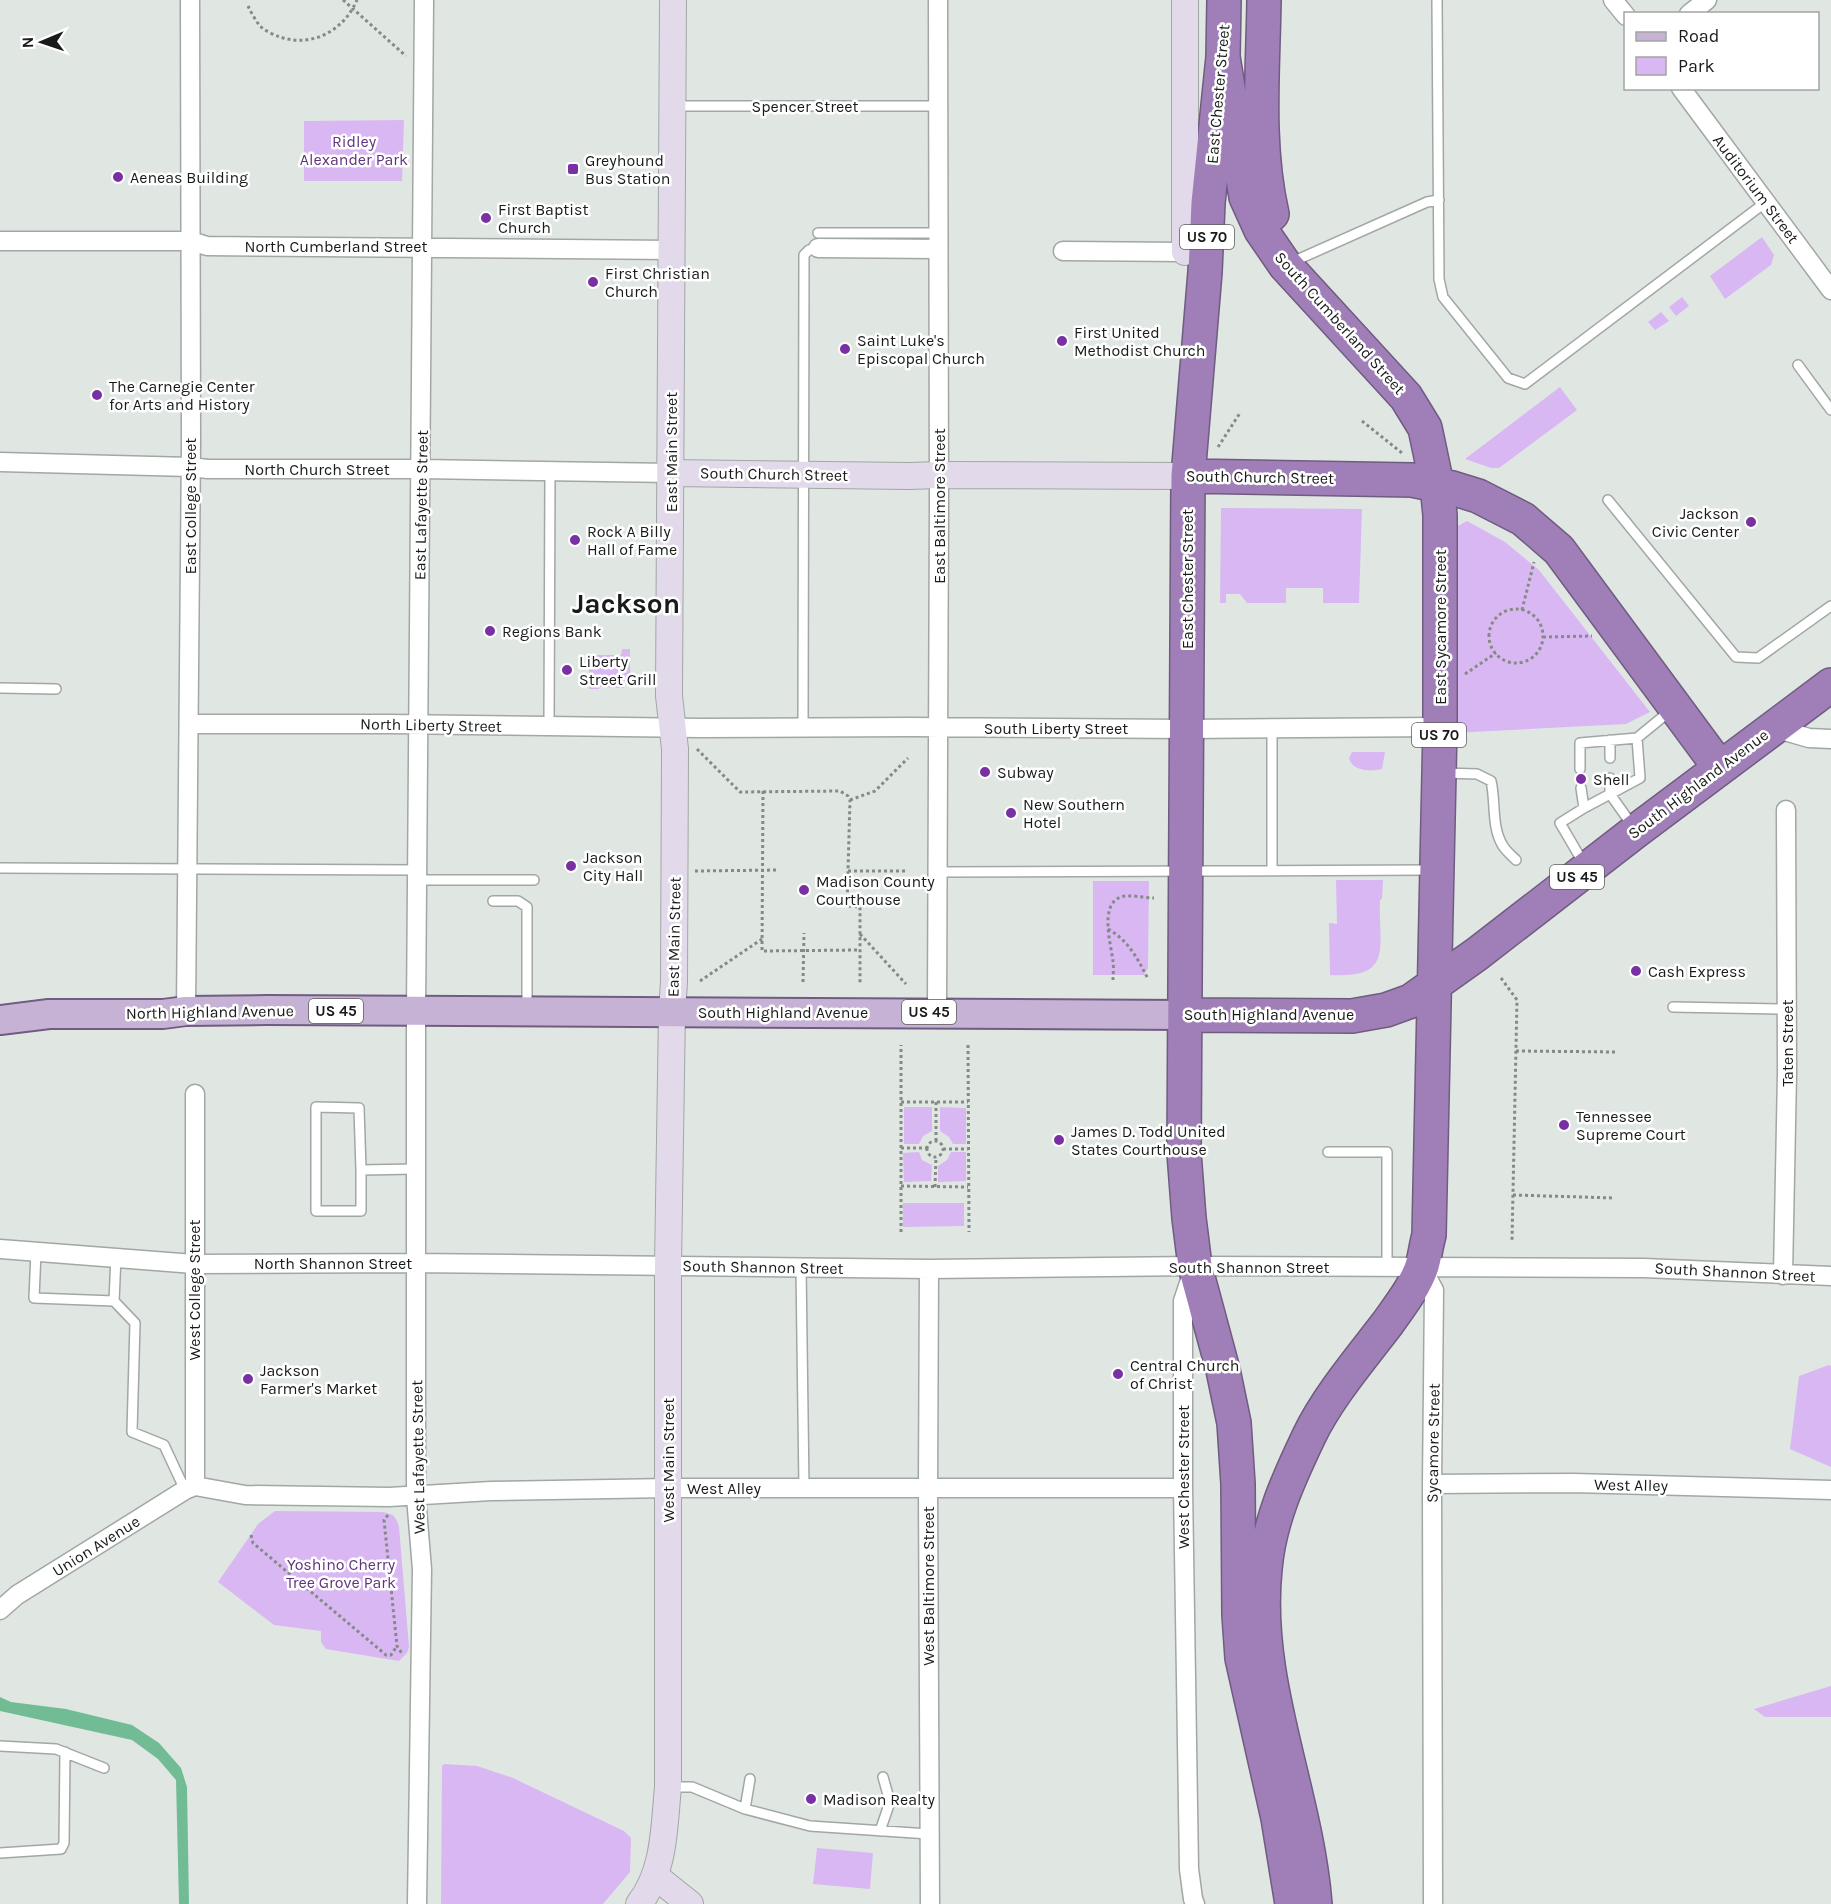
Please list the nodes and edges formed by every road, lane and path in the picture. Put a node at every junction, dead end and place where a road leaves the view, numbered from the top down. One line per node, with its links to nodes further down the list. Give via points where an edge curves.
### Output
1 (190, 0): 26 (street, East College Street)
2 (343, 0): 14 (path)
3 (357, 0): 14 (path)
4 (424, 0): 28 (street, East Lafayette Street)
5 (673, 0): 20 (main road, East Main Street)
6 (938, 0): 21 (street, East Baltimore Street)
7 (1185, 0): 31 (main road)
8 (1224, 0): 18 (highway, East Chester Street / US 70)
9 (1264, 0): 32 (highway, via 1264,171)
10 (1437, 0): 22 (lane)
11 (1613, 0): 16 (street)
12 (1707, 0): 15 (street)
13 (248, 6): 14 (path, via 261,27 298,41 322,37)
14 (353, 9): 17 (path)
15 (1692, 12)
16 (1624, 14)
17 (407, 57)
18 (1223, 57): 32 (highway, South Cumberland Street / US 70, via 1246,197 1261,230); 37 (highway, East Chester Street / US 70)
19 (1682, 90): 23 (street, Auditorium Street)
20 (672, 106): 21 (lane, Spencer Street); 29 (main road, East Main Street)
21 (938, 106): 27 (street, East Baltimore Street)
22 (1439, 200): 23 (lane, via 1439,279 1443,297 1508,378 1525,384); 32 (lane)
23 (1766, 202): 33 (street, Auditorium Street)
24 (818, 240): 27 (street); 46 (lane, via 804,255)
25 (0, 241): 26 (street, North Cumberland Street)
26 (191, 241): 28 (street, North Cumberland Street, via 207,246); 42 (street, East College Street)
27 (938, 241): 47 (street, East Baltimore Street)
28 (423, 247): 29 (street, North Cumberland Street); 43 (street, East Lafayette Street)
29 (672, 250): 45 (main road, East Main Street)
30 (1063, 251): 31 (street)
31 (1185, 252): 37 (highway)
32 (1285, 265): 49 (highway, South Cumberland Street / US 70, via 1406,397 1425,428)
33 (1831, 290)
34 (1798, 365): 35 (lane)
35 (1831, 410)
36 (1240, 413): 39 (path)
37 (1192, 418): 48 (highway, East Chester Street / US 70)
38 (1362, 421): 40 (path)
39 (1216, 451)
40 (1402, 453)
41 (0, 462): 42 (street, North Church Street)
42 (190, 467): 43 (street, North Church Street); 62 (street, East College Street)
43 (421, 469): 44 (street, North Church Street); 63 (street, East Lafayette Street)
44 (550, 471): 45 (street, North Church Street); 64 (lane)
45 (671, 473): 46 (main road, South Church Street); 68 (main road, East Main Street, via 669,696)
46 (803, 474): 47 (main road, South Church Street); 65 (lane)
47 (939, 475): 48 (main road, South Church Street); 66 (street, East Baltimore Street)
48 (1188, 476): 49 (highway, South Church Street, via 1400,479); 71 (highway, East Chester Street)
49 (1437, 485): 61 (highway, South Church Street, via 1478,496 1523,519 1559,550); 67 (highway, East Sycamore Street / US 70)
50 (1608, 500): 52 (lane, via 1736,657 1758,658)
51 (1534, 561): 53 (path)
52 (1831, 606)
53 (1522, 610): 55 (path, via 1536,617); 56 (path, via 1510,609 1495,618 1489,636)
54 (1594, 636): 55 (path)
55 (1543, 637): 56 (path, via 1539,650 1526,661 1508,662)
56 (1496, 653): 57 (path)
57 (1461, 677)
58 (1831, 686): 70 (highway, South Highland Avenue / US 45)
59 (0, 688): 60 (lane)
60 (56, 689)
61 (1675, 707): 72 (lane); 78 (highway, South Church Street)
62 (189, 724): 63 (street, North Liberty Street); 91 (street, East College Street)
63 (419, 724): 64 (street, North Liberty Street); 102 (street, East Lafayette Street)
64 (549, 726): 68 (street, North Liberty Street)
65 (803, 727): 66 (street, South Liberty Street); 68 (street, South Liberty Street)
66 (938, 727): 71 (street, South Liberty Street); 101 (street, East Baltimore Street)
67 (1440, 727): 69 (street, South Liberty Street); 80 (highway, East Sycamore Street / US 70)
68 (673, 728): 125 (main road, East Main Street)
69 (1272, 728): 71 (street, South Liberty Street); 97 (lane)
70 (1774, 728): 73 (street, via 1809,738); 78 (highway, South Highland Avenue / US 45)
71 (1186, 729): 96 (highway, East Chester Street)
72 (1637, 738): 74 (lane); 84 (lane, via 1640,778)
73 (1831, 739)
74 (1610, 740): 77 (lane); 79 (lane, via 1580,743)
75 (697, 749): 83 (path, via 740,792)
76 (908, 758): 85 (path, via 875,791)
77 (1610, 758)
78 (1720, 768): 88 (highway, South Highland Avenue / US 45)
79 (1581, 769)
80 (1438, 772): 89 (lane, via 1477,774 1491,781 1495,824 1503,846); 98 (highway, East Sycamore Street / US 70)
81 (1610, 778): 84 (lane)
82 (1581, 788): 86 (lane)
83 (763, 791): 85 (path, via 840,791); 93 (path)
84 (1610, 794): 86 (lane); 88 (lane)
85 (850, 800): 95 (path)
86 (1584, 808): 92 (lane, via 1560,823)
87 (1786, 810): 121 (street, Taten Street)
88 (1636, 831): 92 (highway, South Highland Avenue / US 45)
89 (1516, 860)
90 (0, 868): 91 (lane)
91 (189, 869): 102 (lane); 122 (street, East College Street)
92 (1587, 869): 119 (highway, South Highland Avenue / US 45)
93 (762, 870): 94 (path); 99 (path); 109 (path)
94 (778, 870)
95 (848, 870): 100 (path); 108 (path, via 848,906 860,907)
96 (1185, 870): 97 (lane); 101 (lane); 127 (highway, East Chester Street)
97 (1272, 870): 98 (lane)
98 (1436, 870): 119 (highway, East Sycamore Street / US 70)
99 (693, 871)
100 (907, 871)
101 (938, 872): 126 (street, East Baltimore Street)
102 (417, 875): 103 (lane); 123 (street, East Lafayette Street)
103 (534, 880)
104 (1154, 898): 106 (path, via 1119,897 1109,912)
105 (493, 901): 124 (lane, via 518,901 527,907)
106 (1108, 929): 113 (path, via 1131,950); 114 (path)
107 (804, 933): 111 (path)
108 (860, 934): 110 (path); 118 (path)
109 (762, 939): 111 (path, via 762,951); 115 (path)
110 (860, 950): 111 (path); 117 (path)
111 (804, 951): 116 (path)
112 (1502, 978): 131 (path, via 1516,1000)
113 (1148, 979)
114 (1113, 980)
115 (700, 981)
116 (803, 982)
117 (860, 983)
118 (906, 984)
119 (1433, 986): 127 (highway, South Highland Avenue / US 45, via 1403,1004 1352,1016); 163 (highway, via 1429,1235)
120 (1673, 1007): 121 (lane)
121 (1787, 1009): 165 (street, Taten Street)
122 (186, 1011): 123 (main road, North Highland Avenue / US 45); 128 (main road, North Highland Avenue / US 45, via 49,1014)
123 (416, 1011): 124 (main road, North Highland Avenue / US 45); 144 (street, West Lafayette Street)
124 (527, 1011): 125 (main road, North Highland Avenue / US 45)
125 (672, 1011): 126 (main road, South Highland Avenue / US 45); 159 (main road, West Main Street)
126 (937, 1012): 127 (main road, South Highland Avenue / US 45)
127 (1186, 1015): 160 (highway, West Chester Street, via 1184,1153)
128 (0, 1020)
129 (901, 1045): 134 (path)
130 (968, 1045): 136 (path)
131 (1516, 1051): 132 (path); 149 (path)
132 (1618, 1052)
133 (195, 1094): 158 (street, West College Street)
134 (901, 1102): 135 (path); 138 (path)
135 (936, 1102): 136 (path); 137 (path)
136 (968, 1102): 141 (path)
137 (936, 1140): 139 (path); 140 (path)
138 (901, 1148): 139 (path); 146 (path)
139 (927, 1148): 143 (path, via 928,1154)
140 (943, 1149): 141 (path); 143 (path)
141 (968, 1149): 148 (path)
142 (1328, 1152): 162 (lane, via 1387,1152)
143 (936, 1157): 147 (path)
144 (416, 1169): 145 (lane); 157 (street, West Lafayette Street)
145 (361, 1170): 145 (lane, via 359,1108 316,1107 316,1211 361,1211)
146 (901, 1186): 147 (path); 151 (path)
147 (935, 1186): 148 (path)
148 (969, 1187): 152 (path)
149 (1513, 1196): 150 (path); 153 (path)
150 (1615, 1198)
151 (901, 1232)
152 (969, 1232)
153 (1512, 1240)
154 (0, 1249): 155 (street, North Shannon Street)
155 (36, 1252): 156 (street, North Shannon Street); 167 (lane, via 34,1298)
156 (116, 1257): 158 (street, North Shannon Street); 167 (lane)
157 (416, 1263): 158 (street, North Shannon Street); 159 (street, North Shannon Street); 175 (street, West Lafayette Street)
158 (194, 1264): 169 (street, West College Street)
159 (668, 1266): 161 (street, South Shannon Street); 170 (main road, West Main Street)
160 (1195, 1266): 162 (street, South Shannon Street); 164 (street, South Shannon Street); 173 (street, West Chester Street, via 1183,1301); 188 (highway, via 1234,1423 1242,1658)
161 (801, 1267): 164 (street, South Shannon Street); 171 (lane)
162 (1387, 1267): 163 (street, South Shannon Street)
163 (1422, 1268): 165 (street, South Shannon Street, via 1644,1268); 168 (street, Sycamore Street, via 1434,1290); 188 (highway, via 1395,1313 1311,1430 1272,1527 1263,1614)
164 (929, 1269): 172 (street, West Baltimore Street)
165 (1783, 1275): 166 (street, South Shannon Street)
166 (1831, 1276)
167 (114, 1301): 169 (lane, via 135,1323 132,1432 164,1445)
168 (1432, 1484): 174 (street, West Alley, via 1573,1483); 200 (street, Sycamore Street)
169 (190, 1488): 175 (street, West Alley, via 245,1495); 178 (street, Union Avenue, via 16,1595)
170 (669, 1488): 171 (street, West Alley); 175 (street, West Alley, via 491,1491); 186 (main road, West Main Street)
171 (804, 1488): 172 (street, West Alley)
172 (928, 1488): 173 (street, West Alley); 190 (street, West Baltimore Street)
173 (1183, 1488): 197 (street, West Chester Street, via 1189,1869)
174 (1831, 1490)
175 (416, 1497): 193 (street, West Lafayette Street, via 422,1569)
176 (389, 1513): 179 (path, via 384,1520)
177 (251, 1535): 179 (path, via 253,1543 386,1655 391,1655)
178 (0, 1610)
179 (397, 1646): 180 (path)
180 (404, 1657)
181 (0, 1746): 182 (lane)
182 (65, 1752): 183 (lane); 191 (lane, via 61,1849)
183 (104, 1768)
184 (883, 1777): 189 (lane, via 890,1802)
185 (750, 1779): 187 (lane)
186 (668, 1787): 187 (lane, via 692,1787); 192 (main road, West Main Street, via 662,1849)
187 (745, 1809): 189 (lane, via 810,1826)
188 (1289, 1816): 198 (highway); 199 (highway)
189 (880, 1831): 190 (lane)
190 (929, 1834): 196 (street, West Baltimore Street)
191 (0, 1853)
192 (655, 1876): 194 (main road, West Main Street); 195 (main road)
193 (417, 1904)
194 (639, 1904)
195 (690, 1904)
196 (930, 1904)
197 (1195, 1904)
198 (1292, 1904)
199 (1315, 1904)
200 (1433, 1904)

